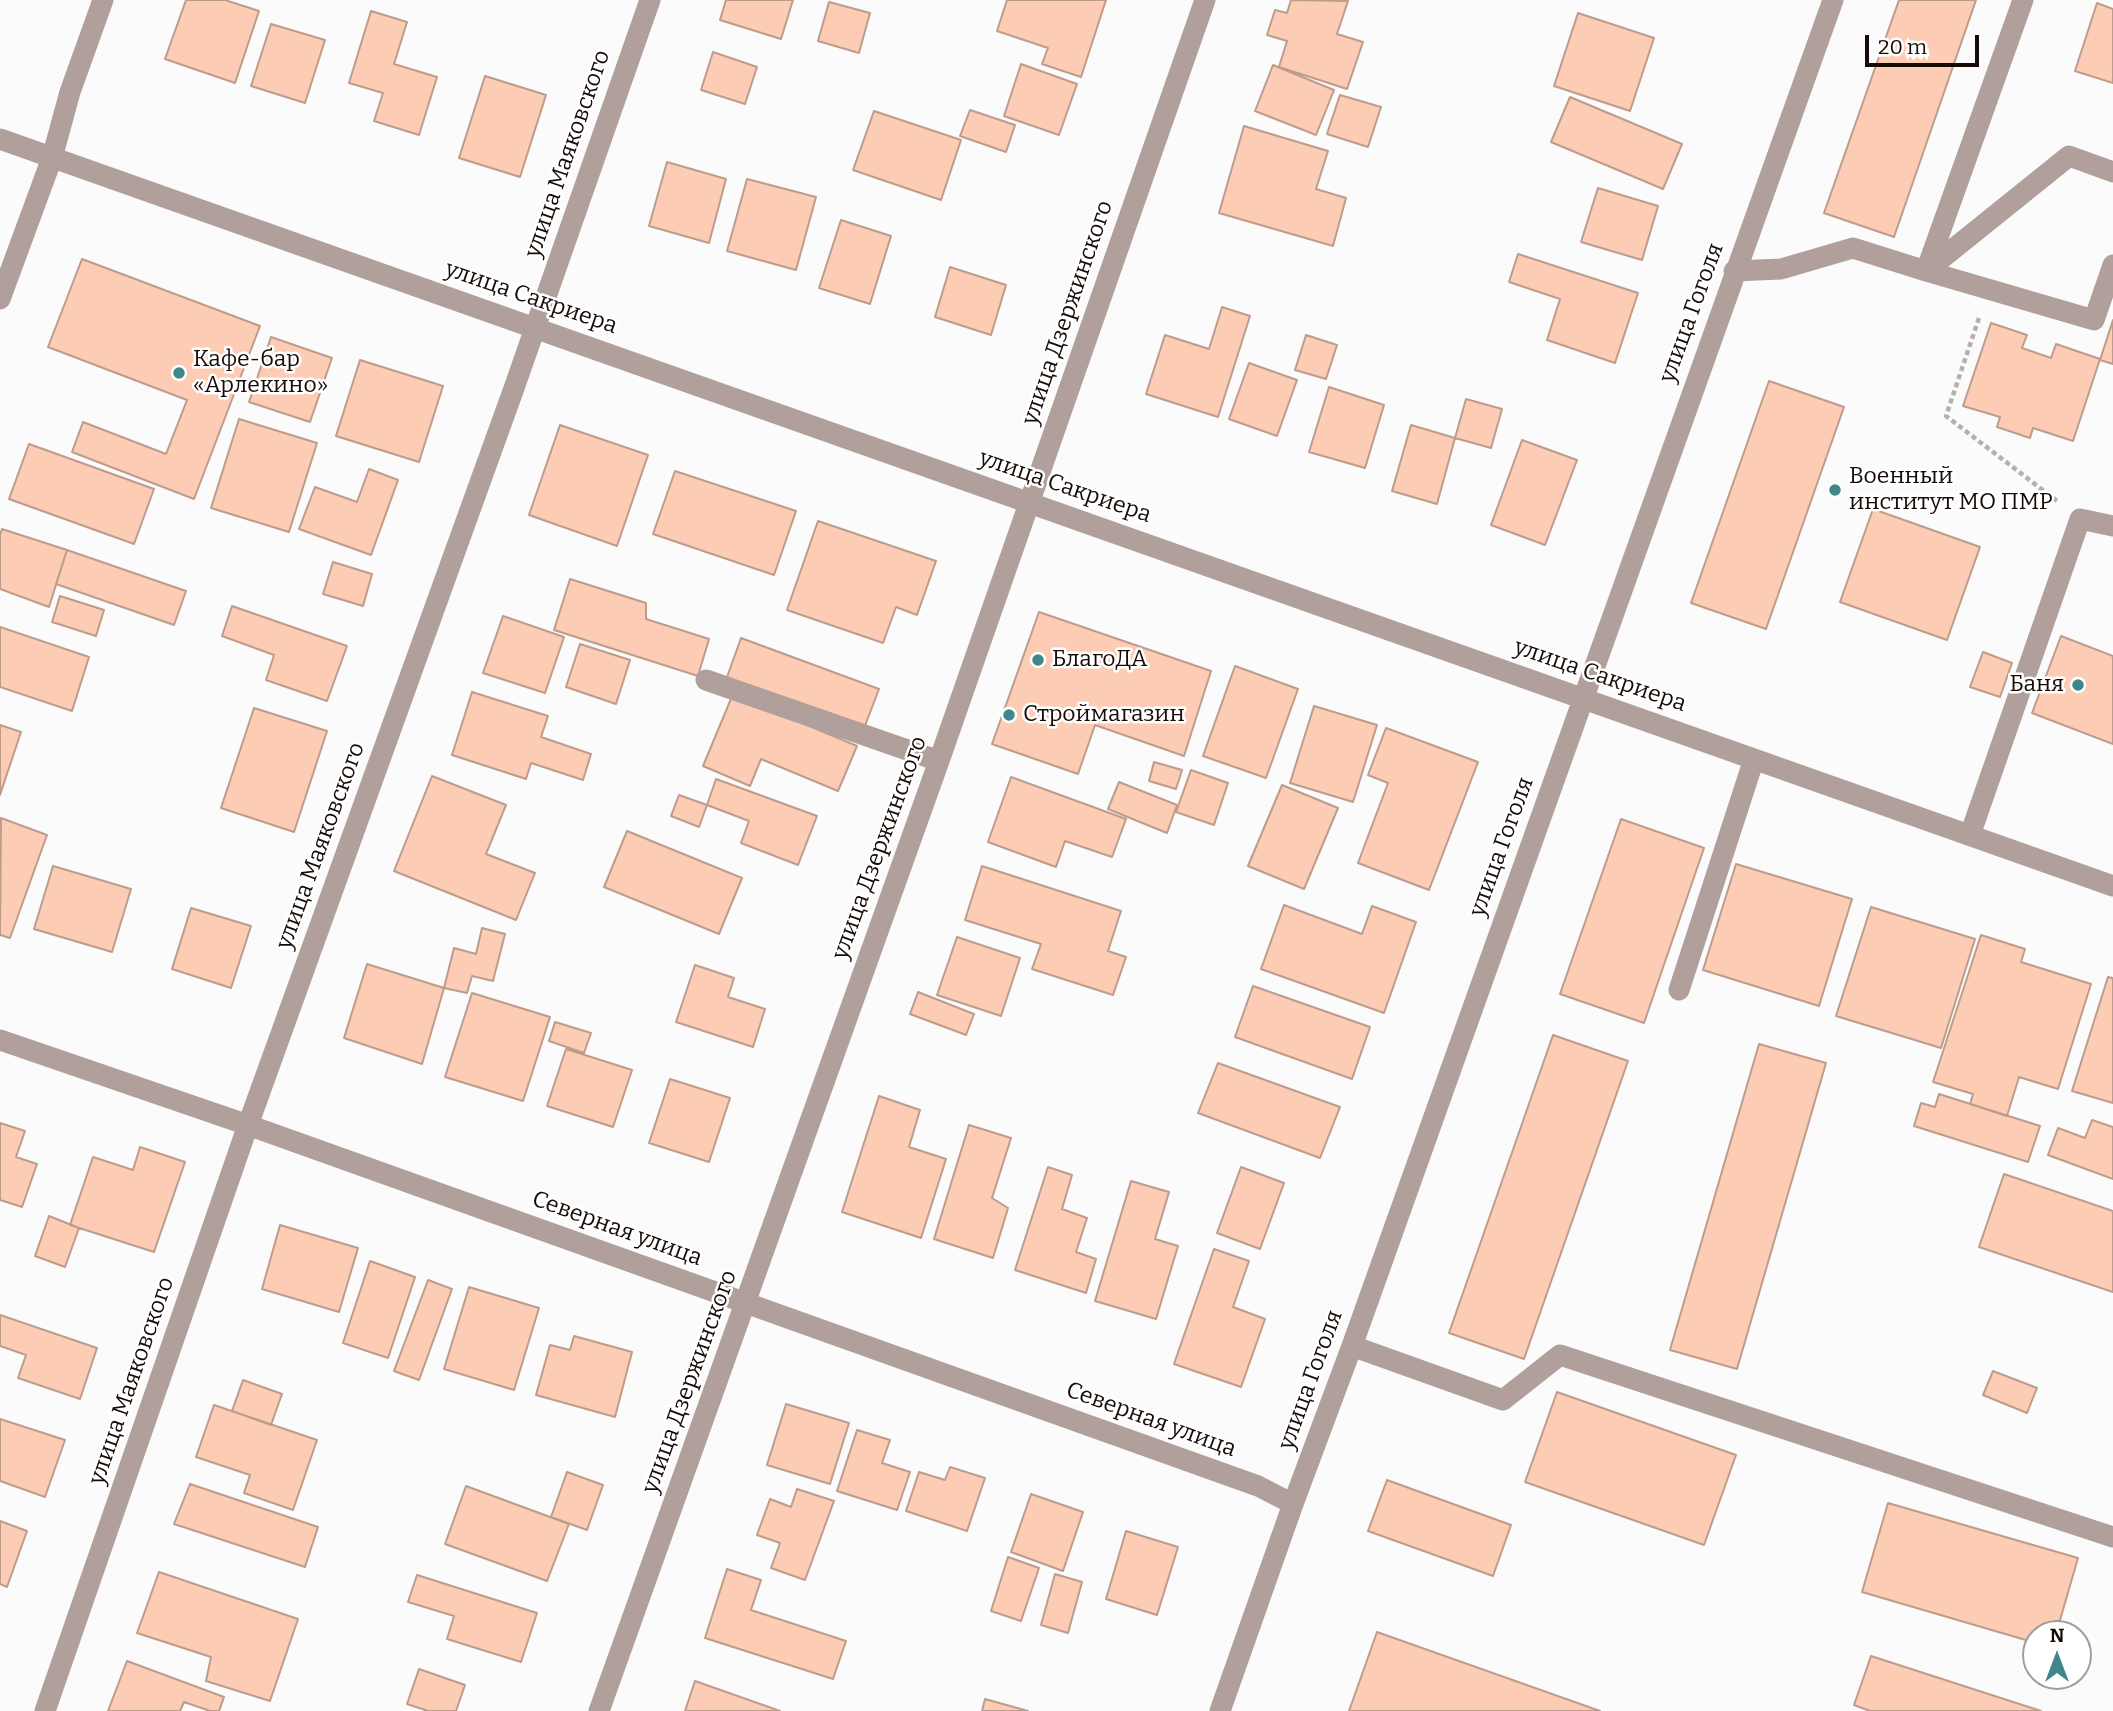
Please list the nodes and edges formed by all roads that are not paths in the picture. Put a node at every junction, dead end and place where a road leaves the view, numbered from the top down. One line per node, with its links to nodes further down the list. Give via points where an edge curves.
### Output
1 (103, 0): 7 (street)
2 (650, 0): 13 (street, улица Маяковского)
3 (1205, 0): 14 (street, улица Дзержинского)
4 (1833, 0): 10 (street, улица Гоголя)
5 (2023, 0): 11 (street)
6 (0, 139): 7 (street, улица Сакриера)
7 (52, 158): 12 (street); 13 (street, улица Сакриера)
8 (2113, 172): 11 (street, via 2069,156)
9 (2113, 265): 11 (street, via 2094,320)
10 (1734, 271): 11 (street, via 1781,269 1853,248); 17 (street, улица Гоголя)
11 (1926, 271)
12 (0, 299)
13 (535, 328): 14 (street, улица Сакриера); 24 (street, улица Маяковского)
14 (1030, 502): 17 (street, улица Сакриера); 19 (street, улица Дзержинского)
15 (2113, 526): 20 (street, via 2080,519)
16 (706, 680): 19 (street)
17 (1583, 698): 18 (street, улица Сакриера); 26 (street, улица Гоголя)
18 (1754, 759): 20 (street, улица Сакриера); 22 (street)
19 (939, 761): 25 (street, улица Дзержинского)
20 (1970, 835): 21 (street, улица Сакриера)
21 (2113, 886)
22 (1679, 990)
23 (0, 1041): 24 (street, Северная улица)
24 (248, 1125): 25 (street, Северная улица); 29 (street, улица Маяковского)
25 (747, 1303): 27 (street, Северная улица, via 1258,1486); 30 (street, улица Дзержинского)
26 (1352, 1346): 27 (street, улица Гоголя); 28 (street, via 1503,1401 1560,1355)
27 (1293, 1504): 31 (street, улица Гоголя)
28 (2113, 1537)
29 (45, 1711)
30 (599, 1711)
31 (1220, 1711)

